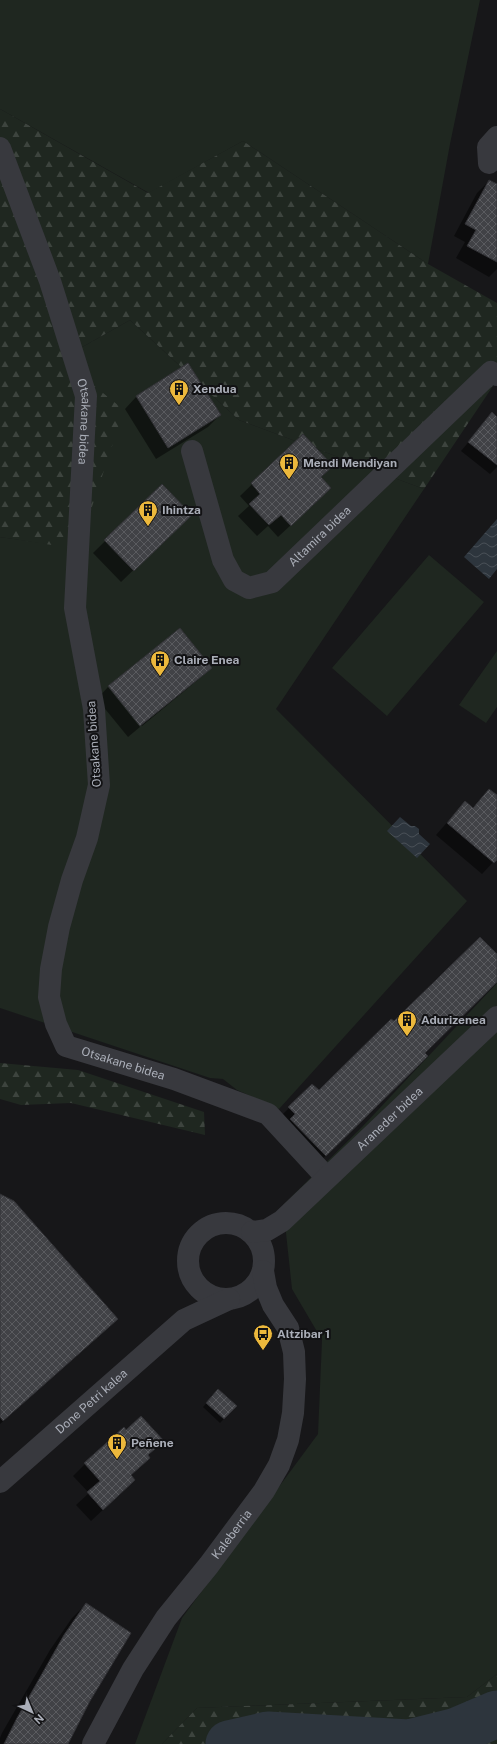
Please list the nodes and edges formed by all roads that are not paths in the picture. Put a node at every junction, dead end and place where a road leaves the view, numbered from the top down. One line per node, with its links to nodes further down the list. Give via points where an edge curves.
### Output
1 (497, 137): 3 (street, via 488,147)
2 (0, 148): 7 (street, Otsakane bidea, via 50,280 86,396 75,608 94,709 99,786 87,838 59,927 51,969 49,997 56,1024 66,1046 174,1079 268,1114)
3 (488, 163)
4 (497, 375): 5 (street, Altamira bidea, via 491,372 272,582 249,588 234,580 223,560)
5 (192, 451)
6 (497, 1017): 7 (street, Araneder bidea)
7 (327, 1178): 8 (street, Araneder bidea)
8 (282, 1221): 9 (street, Araneder bidea, via 267,1230); 10 (street, Araneder bidea, via 273,1236)
9 (252, 1232): 10 (street, via 260,1244); 11 (street, via 240,1225 226,1222 212,1225 200,1233 189,1253)
10 (264, 1264): 12 (street, via 256,1284); 13 (street, Kaleberria, via 266,1288)
11 (191, 1277): 12 (street, via 200,1289 214,1297); 14 (street)
12 (237, 1297): 13 (street, via 257,1296); 14 (street, Done Petri kalea)
13 (273, 1304): 16 (street, Kaleberria, via 288,1328 294,1352 293,1413 279,1465 246,1516 166,1618 133,1669)
14 (184, 1320): 15 (street, Done Petri kalea)
15 (0, 1482)
16 (93, 1744)

